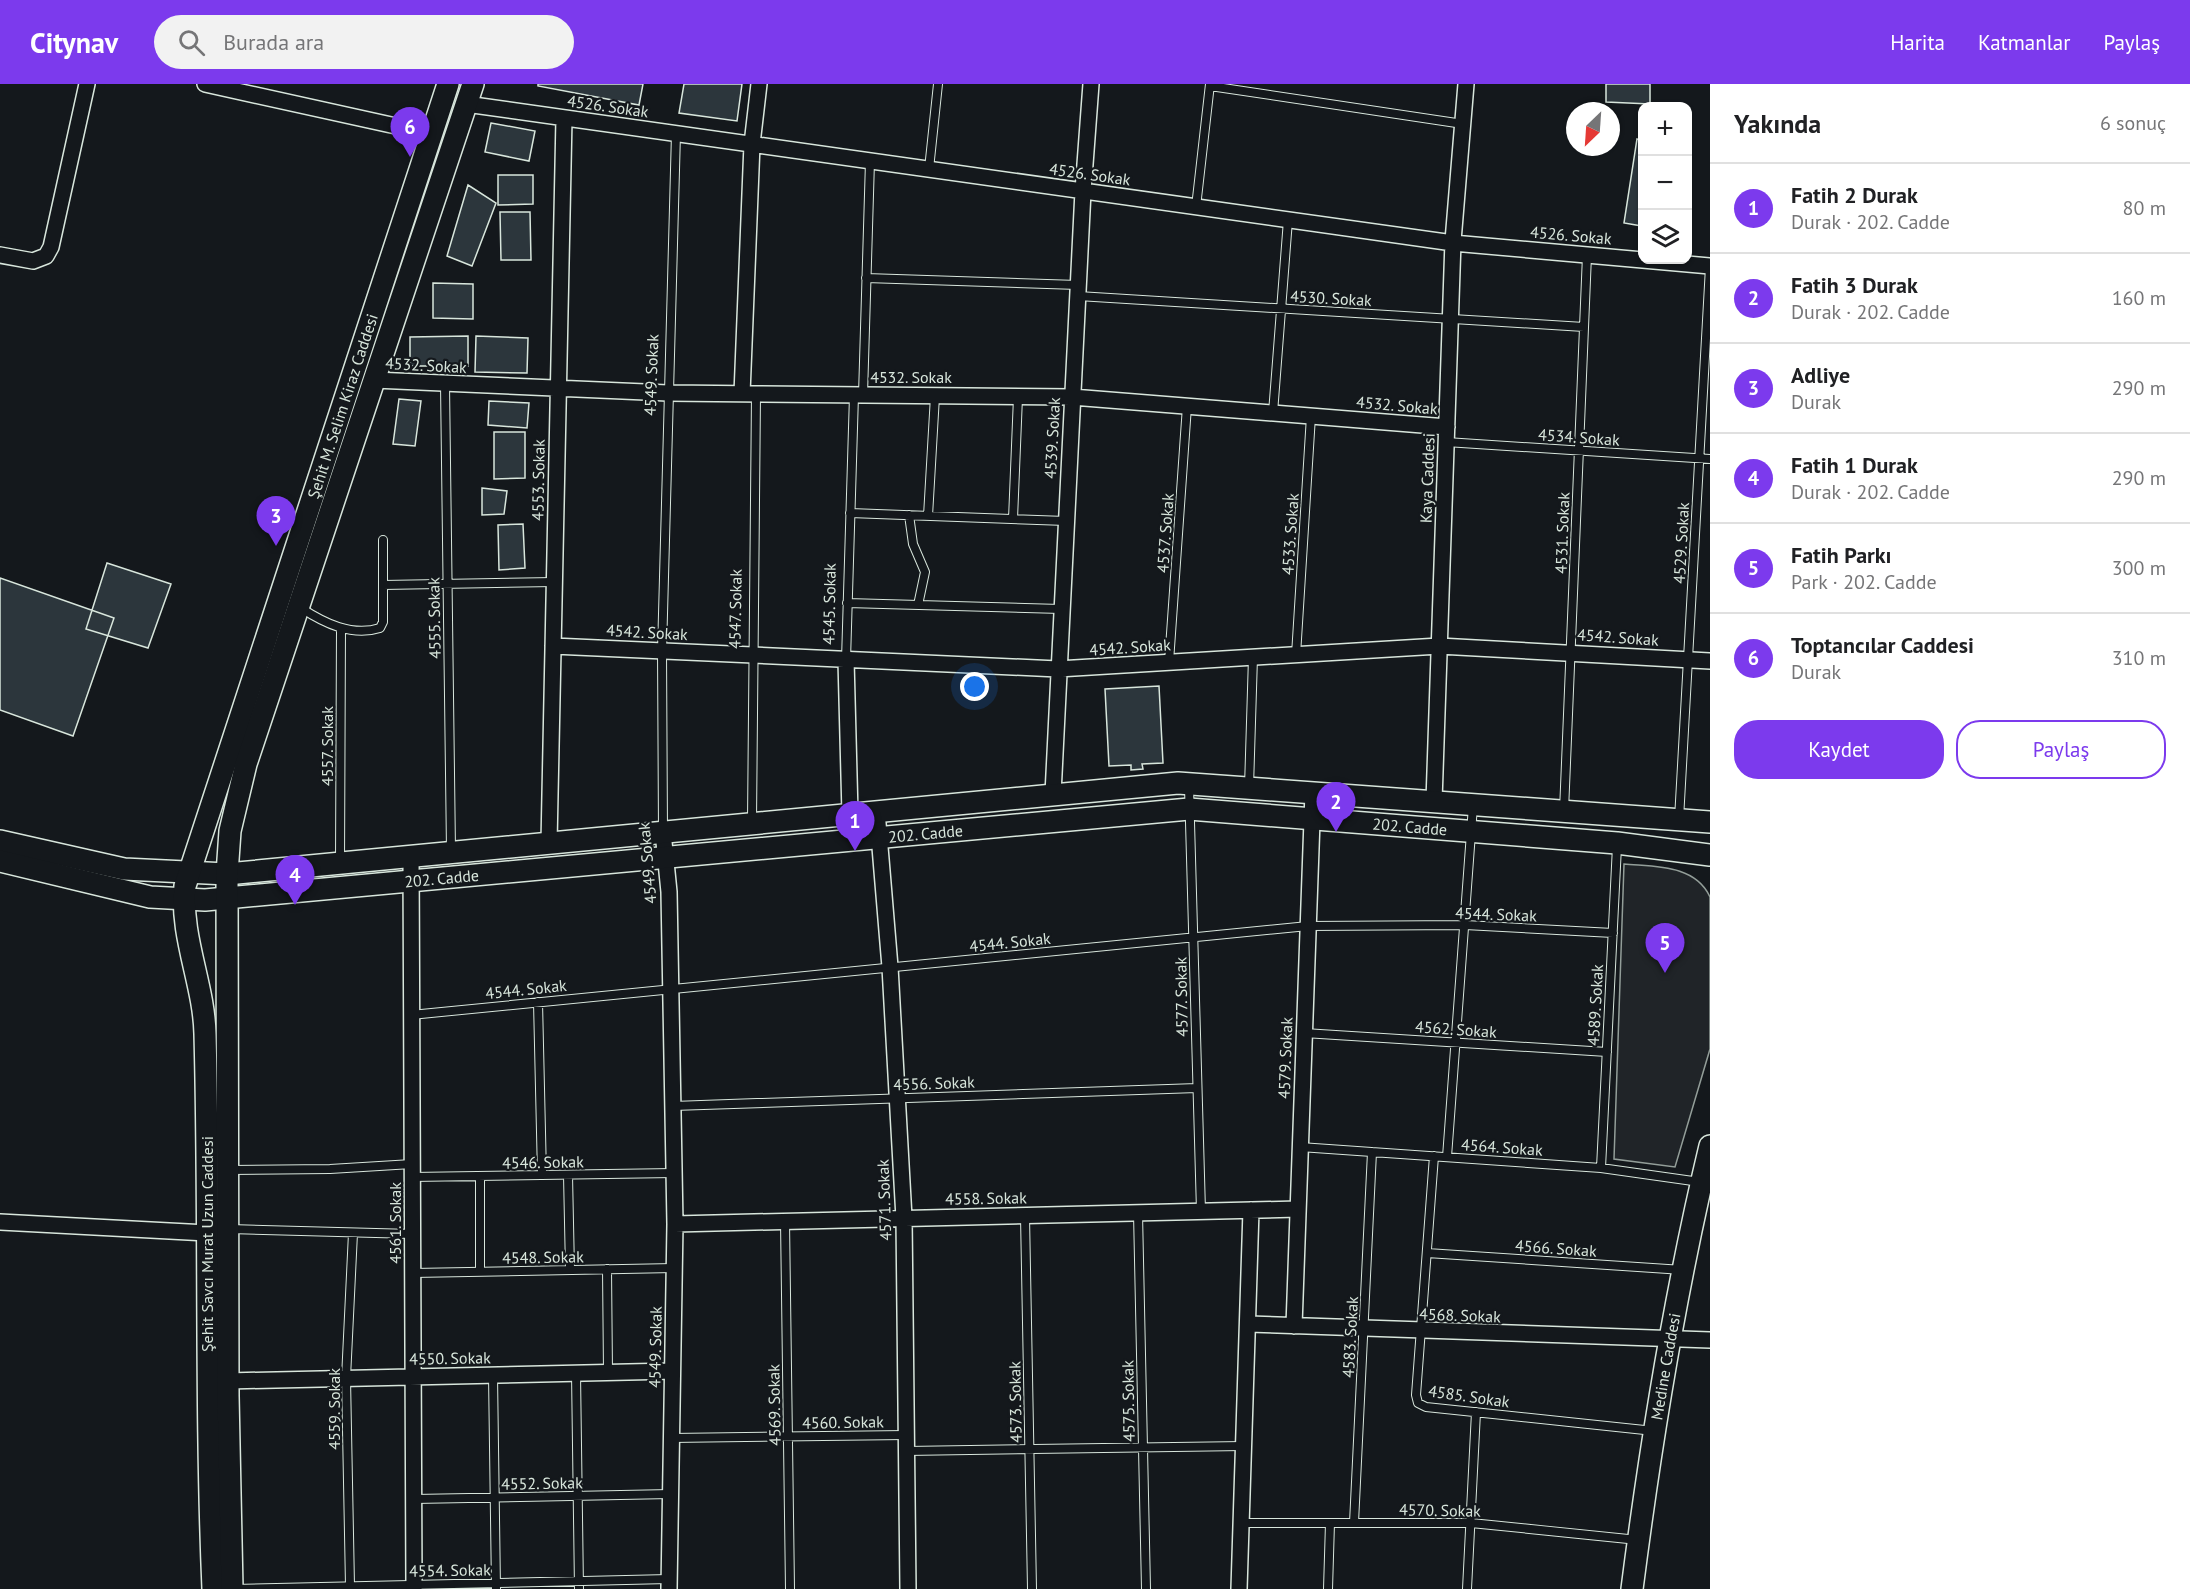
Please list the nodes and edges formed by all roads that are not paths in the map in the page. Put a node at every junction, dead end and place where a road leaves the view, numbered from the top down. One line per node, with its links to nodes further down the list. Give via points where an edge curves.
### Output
1 (87, 84): 22 (street, via 51,247 46,256 33,261)
2 (205, 84): 9 (street)
3 (448, 84): 13 (street, Şehit M. Selim Kiraz Caddesi)
4 (759, 84): 15 (street, 4547. Sokak)
5 (938, 84): 17 (lane)
6 (1091, 84): 18 (street, 4539. Sokak)
7 (1466, 84): 12 (street, Kaya Caddesi)
8 (1210, 85): 12 (lane); 19 (lane)
9 (259, 90): 13 (street)
10 (469, 94): 11 (street, 4526. Sokak); 30 (street, Şehit M. Selim Kiraz Caddesi)
11 (564, 118): 14 (street, 4526. Sokak); 32 (street, 4553. Sokak)
12 (1462, 124): 21 (street, Kaya Caddesi)
13 (432, 134): 55 (street, Şehit M. Selim Kiraz Caddesi)
14 (676, 134): 15 (street, 4526. Sokak); 33 (lane, 4549. Sokak)
15 (752, 144): 16 (street, 4526. Sokak); 34 (street, 4547. Sokak)
16 (870, 161): 17 (street, 4526. Sokak); 25 (lane, 4545. Sokak)
17 (929, 169): 18 (street, 4526. Sokak)
18 (1083, 191): 19 (street, 4526. Sokak); 26 (street, 4539. Sokak)
19 (1196, 207): 20 (street, 4526. Sokak)
20 (1288, 219): 21 (street, 4526. Sokak); 27 (lane)
21 (1452, 243): 23 (street, 4526. Sokak); 28 (street, Kaya Caddesi)
22 (0, 255)
23 (1587, 255): 24 (street, 4526. Sokak); 29 (lane, 4531. Sokak)
24 (1710, 267): 44 (lane, 4529. Sokak)
25 (867, 278): 26 (lane, 4530. Sokak); 35 (lane, 4545. Sokak)
26 (1078, 291): 27 (lane, 4530. Sokak); 38 (street, 4539. Sokak)
27 (1281, 309): 28 (lane, 4530. Sokak); 40 (lane)
28 (1450, 319): 29 (lane, 4530. Sokak); 42 (street, Kaya Caddesi)
29 (1584, 327): 43 (lane, 4531. Sokak)
30 (374, 380): 31 (street, 4532. Sokak); 58 (street, Şehit M. Selim Kiraz Caddesi)
31 (445, 384): 32 (street, 4532. Sokak); 53 (lane, 4555. Sokak)
32 (558, 388): 33 (street, 4532. Sokak); 52 (street, 4553. Sokak)
33 (668, 393): 34 (street, 4532. Sokak); 63 (lane, 4549. Sokak)
34 (749, 394): 35 (street, 4532. Sokak); 65 (lane, 4547. Sokak)
35 (858, 395): 36 (street, 4532. Sokak); 46 (lane, 4545. Sokak)
36 (934, 396): 37 (street, 4532. Sokak); 48 (lane)
37 (1018, 396): 38 (street, 4532. Sokak); 49 (lane)
38 (1072, 397): 39 (street, 4532. Sokak); 50 (street, 4539. Sokak)
39 (1187, 406): 40 (street, 4532. Sokak); 71 (lane, 4537. Sokak)
40 (1273, 413): 41 (street, 4532. Sokak)
41 (1311, 416): 42 (street, 4532. Sokak); 66 (lane, 4533. Sokak)
42 (1446, 435): 43 (lane, 4534. Sokak); 62 (street, Kaya Caddesi)
43 (1579, 451): 44 (lane, 4534. Sokak); 64 (lane, 4531. Sokak)
44 (1699, 458): 45 (lane, 4534. Sokak); 69 (lane, 4529. Sokak)
45 (1710, 459)
46 (850, 513): 47 (lane); 56 (lane, 4545. Sokak)
47 (909, 515): 48 (lane); 57 (lane, via 913,544 925,572)
48 (928, 516): 49 (lane)
49 (1013, 519): 50 (lane)
50 (1066, 521): 59 (street, 4539. Sokak)
51 (383, 540): 54 (lane)
52 (554, 582): 53 (lane); 61 (street, 4553. Sokak)
53 (447, 584): 54 (lane); 93 (lane, 4555. Sokak)
54 (383, 585): 60 (lane, via 380,628)
55 (280, 594): 58 (lane); 99 (street, Şehit M. Selim Kiraz Caddesi)
56 (847, 603): 57 (lane); 68 (lane, 4545. Sokak)
57 (918, 605): 59 (lane)
58 (299, 606): 60 (lane, via 320,621); 100 (street, Şehit M. Selim Kiraz Caddesi, via 246,764 231,831)
59 (1061, 609): 72 (street, 4539. Sokak)
60 (341, 628): 98 (lane, 4557. Sokak)
61 (553, 646): 63 (street, 4542. Sokak); 91 (street, 4553. Sokak)
62 (1439, 646): 64 (street, 4542. Sokak); 66 (street, 4542. Sokak); 77 (street, Kaya Caddesi)
63 (662, 651): 65 (street, 4542. Sokak); 88 (lane, 4549. Sokak)
64 (1571, 652): 69 (street, 4542. Sokak); 81 (lane, 4531. Sokak)
65 (753, 655): 68 (street, 4542. Sokak); 86 (lane, 4547. Sokak)
66 (1296, 655): 67 (street, 4542. Sokak)
67 (1253, 657): 71 (street, 4542. Sokak); 74 (lane)
68 (846, 660): 72 (street, 4542. Sokak); 82 (street, 4545. Sokak)
69 (1688, 660): 70 (street, 4542. Sokak); 84 (lane, 4529. Sokak)
70 (1710, 661)
71 (1169, 662): 72 (street, 4542. Sokak)
72 (1058, 669): 76 (street, 4539. Sokak)
73 (1189, 783): 74 (street, 202. Cadde); 76 (street, 202. Cadde); 79 (lane, 4577. Sokak)
74 (1249, 786): 75 (street, 202. Cadde)
75 (1313, 792): 77 (street, 202. Cadde); 83 (street, 4579. Sokak)
76 (1053, 794): 80 (street, 202. Cadde)
77 (1434, 801): 78 (street, 202. Cadde)
78 (1473, 805): 81 (street, 202. Cadde); 87 (lane)
79 (1190, 809): 83 (street, 202. Cadde); 89 (street, 202. Cadde); 107 (lane, 4577. Sokak)
80 (878, 811): 82 (street, 202. Cadde); 89 (street, 4571. Sokak)
81 (1564, 812): 84 (street, 202. Cadde)
82 (850, 814): 86 (street, 202. Cadde)
83 (1312, 818): 87 (street, 202. Cadde); 105 (street, 4579. Sokak)
84 (1679, 821): 85 (street, 202. Cadde)
85 (1710, 822)
86 (752, 824): 88 (street, 202. Cadde)
87 (1471, 831): 92 (street, 202. Cadde); 104 (lane)
88 (663, 832): 91 (street, 202. Cadde); 96 (street, 4549. Sokak)
89 (880, 837): 96 (street, 202. Cadde); 108 (street, 4571. Sokak)
90 (0, 841): 99 (street, 202. Cadde, via 124,869)
91 (549, 843): 93 (street, 202. Cadde)
92 (1617, 843): 94 (street, 202. Cadde); 106 (lane, 4589. Sokak)
93 (451, 853): 95 (street, 202. Cadde)
94 (1710, 855)
95 (411, 857): 98 (street, 202. Cadde); 101 (street, 4561. Sokak)
96 (666, 858): 101 (street, 202. Cadde); 109 (street, 4549. Sokak)
97 (0, 861): 103 (street, 202. Cadde, via 129,892)
98 (340, 864): 100 (street, 202. Cadde)
99 (188, 874): 100 (street, 202. Cadde); 103 (street, Şehit M. Selim Kiraz Caddesi)
100 (227, 874): 102 (street, Şehit M. Selim Kiraz Caddesi)
101 (411, 882): 102 (street, 202. Cadde); 111 (street, 4561. Sokak)
102 (227, 899): 103 (street, 202. Cadde); 124 (street, Şehit Savcı Murat Uzun Caddesi)
103 (184, 900): 140 (street, Şehit Savcı Murat Uzun Caddesi, via 204,1017)
104 (1465, 925): 105 (lane, 4544. Sokak); 106 (lane, 4544. Sokak); 113 (lane)
105 (1308, 926): 107 (lane, 4544. Sokak); 112 (street, 4579. Sokak)
106 (1612, 933): 114 (lane, 4589. Sokak)
107 (1193, 937): 108 (lane, 4544. Sokak); 115 (lane, 4577. Sokak)
108 (890, 967): 109 (lane, 4544. Sokak); 116 (street, 4571. Sokak)
109 (671, 988): 110 (lane, 4544. Sokak); 117 (street, 4549. Sokak)
110 (538, 1002): 111 (lane, 4544. Sokak); 127 (lane)
111 (411, 1015): 125 (street, 4561. Sokak)
112 (1304, 1033): 113 (lane, 4562. Sokak); 119 (street, 4579. Sokak)
113 (1456, 1042): 114 (lane, 4562. Sokak); 122 (lane)
114 (1607, 1052): 123 (lane, 4589. Sokak)
115 (1197, 1088): 116 (lane, 4556. Sokak); 133 (lane, 4577. Sokak)
116 (897, 1098): 117 (lane, 4556. Sokak); 136 (street, 4571. Sokak)
117 (673, 1106): 126 (street, 4549. Sokak)
118 (1710, 1146): 130 (street, Medine Caddesi)
119 (1300, 1147): 120 (lane, 4564. Sokak); 131 (street, 4579. Sokak)
120 (1372, 1152): 121 (lane, 4564. Sokak); 152 (lane, 4583. Sokak)
121 (1434, 1156): 122 (lane, 4564. Sokak); 143 (lane, 4585. Sokak)
122 (1447, 1157): 123 (lane, 4564. Sokak)
123 (1601, 1168): 130 (lane, 4564. Sokak)
124 (227, 1170): 125 (lane, 4546. Sokak); 140 (street, Şehit Savcı Murat Uzun Caddesi)
125 (412, 1170): 129 (lane, 4546. Sokak); 142 (street, 4561. Sokak)
126 (674, 1173): 128 (lane, 4546. Sokak); 139 (street, 4549. Sokak)
127 (542, 1175): 128 (lane, 4546. Sokak); 129 (lane, 4546. Sokak)
128 (568, 1175): 146 (lane)
129 (480, 1176): 148 (lane)
130 (1701, 1182): 147 (street, Medine Caddesi)
131 (1298, 1209): 132 (street, 4558. Sokak); 151 (street, 4579. Sokak)
132 (1251, 1210): 133 (street, 4558. Sokak); 150 (street)
133 (1200, 1211): 134 (street, 4558. Sokak)
134 (1138, 1213): 135 (street, 4558. Sokak); 169 (lane, 4575. Sokak)
135 (1025, 1215): 136 (street, 4558. Sokak); 170 (lane, 4573. Sokak)
136 (904, 1218): 137 (street, 4558. Sokak); 167 (street, 4571. Sokak)
137 (785, 1221): 139 (street, 4558. Sokak); 165 (lane, 4569. Sokak)
138 (0, 1222): 140 (street)
139 (675, 1224): 144 (street, 4549. Sokak)
140 (217, 1231): 141 (lane); 162 (street, Şehit Savcı Murat Uzun Caddesi); 185 (street, Şehit Savcı Murat Uzun Caddesi)
141 (353, 1233): 142 (lane); 161 (lane, 4559. Sokak)
142 (412, 1234): 149 (street, 4561. Sokak)
143 (1427, 1253): 147 (lane, 4566. Sokak); 153 (lane, 4585. Sokak)
144 (674, 1268): 145 (lane, 4548. Sokak); 156 (street, 4549. Sokak)
145 (607, 1269): 146 (lane, 4548. Sokak); 157 (lane)
146 (570, 1270): 148 (lane, 4548. Sokak)
147 (1684, 1270): 154 (street, Medine Caddesi)
148 (480, 1271): 149 (lane, 4548. Sokak)
149 (413, 1273): 160 (street, 4561. Sokak)
150 (1248, 1324): 151 (street, 4568. Sokak); 168 (street)
151 (1294, 1326): 152 (street, 4568. Sokak)
152 (1364, 1329): 153 (street, 4568. Sokak); 177 (lane, 4583. Sokak)
153 (1421, 1331): 154 (street, 4568. Sokak); 163 (lane, 4585. Sokak, via 1418,1403)
154 (1670, 1341): 155 (street, 4568. Sokak); 164 (street, Medine Caddesi)
155 (1710, 1341)
156 (672, 1371): 157 (street, 4550. Sokak); 166 (street, 4549. Sokak)
157 (608, 1372): 158 (street, 4550. Sokak)
158 (576, 1373): 159 (street, 4550. Sokak); 172 (lane)
159 (493, 1375): 160 (street, 4550. Sokak); 173 (lane)
160 (413, 1377): 161 (street, 4550. Sokak); 174 (street, 4561. Sokak)
161 (346, 1378): 162 (street, 4550. Sokak); 182 (lane, 4559. Sokak)
162 (228, 1381): 186 (street, Şehit Savcı Murat Uzun Caddesi)
163 (1476, 1412): 164 (lane, 4585. Sokak); 178 (lane)
164 (1656, 1431): 179 (street, Medine Caddesi)
165 (788, 1437): 166 (lane, 4560. Sokak); 167 (lane, 4560. Sokak); 187 (lane, 4569. Sokak)
166 (671, 1438): 171 (street, 4549. Sokak)
167 (906, 1443): 170 (lane, 4560. Sokak); 188 (street, 4571. Sokak)
168 (1244, 1446): 169 (lane, 4560. Sokak); 175 (street)
169 (1143, 1447): 170 (lane, 4560. Sokak); 190 (lane, 4575. Sokak)
170 (1029, 1449): 189 (lane, 4573. Sokak)
171 (670, 1494): 172 (lane, 4552. Sokak); 180 (street, 4549. Sokak)
172 (577, 1496): 173 (lane, 4552. Sokak); 181 (lane)
173 (495, 1497): 174 (lane, 4552. Sokak); 183 (lane)
174 (414, 1499): 184 (street, 4561. Sokak)
175 (1242, 1523): 176 (lane, 4570. Sokak); 191 (street)
176 (1330, 1523): 177 (lane, 4570. Sokak); 192 (lane)
177 (1354, 1523): 178 (lane, 4570. Sokak)
178 (1471, 1523): 179 (lane, 4570. Sokak); 193 (lane)
179 (1638, 1540): 194 (street, Medine Caddesi)
180 (669, 1584): 181 (lane, 4554. Sokak)
181 (579, 1585): 183 (lane, 4554. Sokak)
182 (350, 1586): 184 (lane, 4554. Sokak); 186 (lane, 4554. Sokak)
183 (496, 1586): 184 (lane, 4554. Sokak)
184 (414, 1587)
185 (213, 1589)
186 (232, 1589)
187 (790, 1589)
188 (908, 1589)
189 (1032, 1589)
190 (1146, 1589)
191 (1239, 1589)
192 (1328, 1589)
193 (1467, 1589)
194 (1632, 1589)

